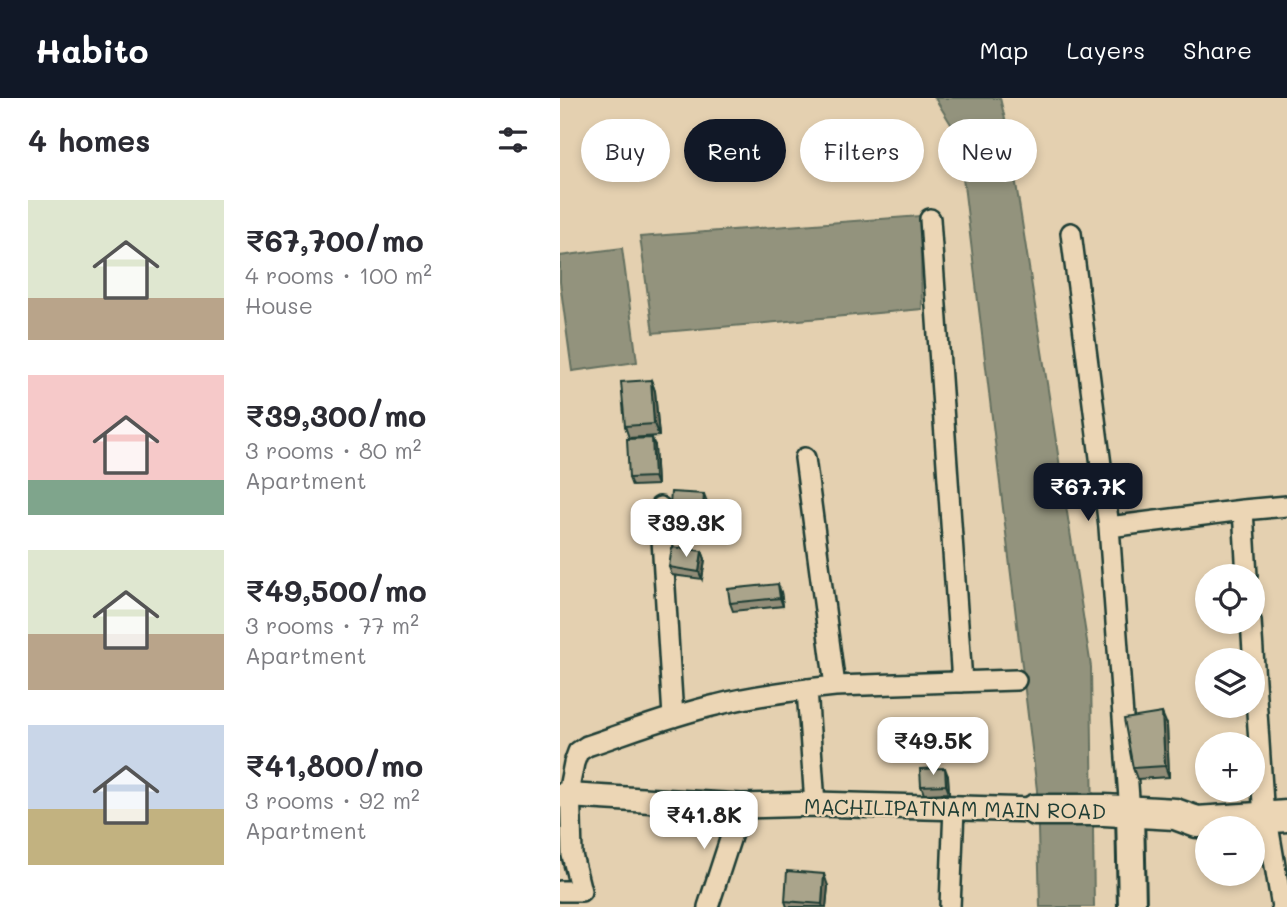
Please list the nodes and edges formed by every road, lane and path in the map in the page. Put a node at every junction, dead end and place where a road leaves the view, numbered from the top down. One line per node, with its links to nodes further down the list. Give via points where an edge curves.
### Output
1 (930, 219): 11 (street)
2 (1071, 233): 7 (street)
3 (806, 458): 12 (street)
4 (1287, 506): 6 (street)
5 (660, 507): 14 (street)
6 (1243, 510): 7 (street); 8 (street)
7 (1109, 527): 22 (street)
8 (1246, 564)
9 (1253, 634): 21 (street)
10 (1016, 680): 11 (street)
11 (962, 682): 12 (street)
12 (835, 686): 13 (street)
13 (807, 689): 14 (street, via 718,704); 17 (street)
14 (673, 717): 15 (street)
15 (569, 756): 16 (street, via 574,763)
16 (568, 791): 18 (street, MACHILIPATNAM MAIN ROAD); 24 (street, via 572,855)
17 (815, 804): 18 (street, MACHILIPATNAM MAIN ROAD); 19 (street, MACHILIPATNAM MAIN ROAD)
18 (741, 806): 25 (street)
19 (954, 808): 20 (street, MACHILIPATNAM MAIN ROAD); 26 (street)
20 (1035, 810): 22 (main road, MACHILIPATNAM MAIN ROAD)
21 (1276, 810): 22 (main road, via 1194,807 1175,814); 28 (street)
22 (1117, 811): 27 (main road, MACHILIPATNAM MAIN ROAD)
23 (560, 891): 24 (street)
24 (583, 899)
25 (708, 907)
26 (950, 907)
27 (1132, 907)
28 (1282, 907)

